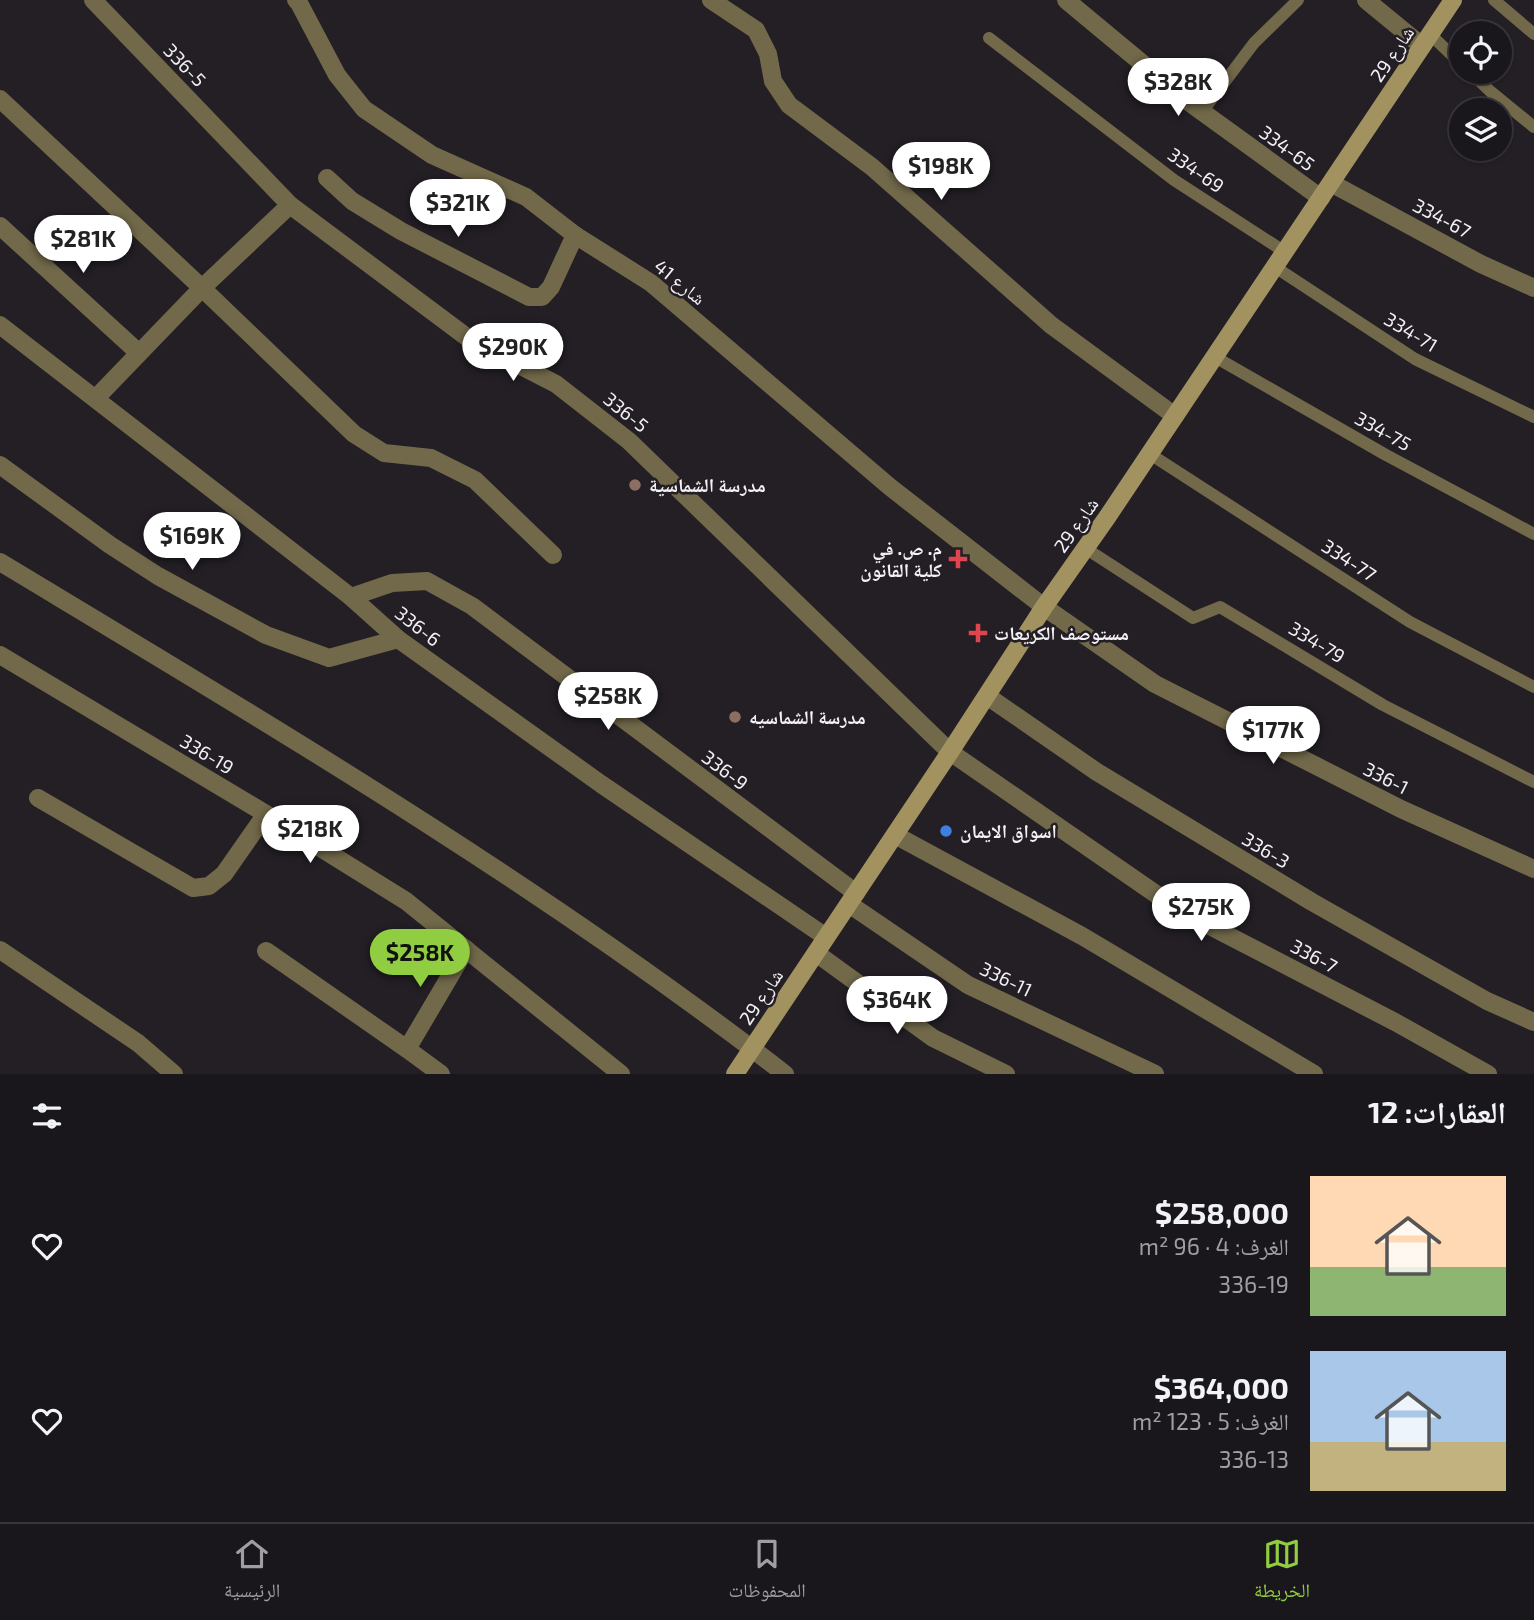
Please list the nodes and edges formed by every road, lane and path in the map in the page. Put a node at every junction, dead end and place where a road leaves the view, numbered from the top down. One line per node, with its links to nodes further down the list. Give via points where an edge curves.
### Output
1 (93, 0): 19 (street, 336-5)
2 (296, 0): 21 (street, شارع 41, via 337,75 364,109 432,155 526,198)
3 (712, 0): 30 (street, via 756,30 768,54 773,81 789,105 872,167 1051,325)
4 (1066, 0): 15 (street, 334-65)
5 (1298, 0): 15 (lane, via 1254,43)
6 (1366, 0): 11 (street)
7 (1453, 0): 11 (street, شارع 29)
8 (1494, 0): 9 (lane)
9 (1534, 34)
10 (989, 38): 22 (lane, 334-69, via 1174,180)
11 (1426, 40): 12 (lane); 18 (street, شارع 29)
12 (1449, 56)
13 (1482, 84): 16 (lane)
14 (0, 99): 24 (street)
15 (1202, 112): 18 (street, 334-65)
16 (1534, 127)
17 (327, 178): 21 (street, via 352,201 401,231 528,297 542,297 551,287)
18 (1326, 190): 22 (street, شارع 29); 25 (street, 334-67)
19 (290, 205): 24 (street); 44 (street, 336-5, via 472,341 556,384 629,441)
20 (0, 226): 27 (street)
21 (575, 235): 39 (street, شارع 41, via 650,283 890,487)
22 (1285, 252): 23 (street, شارع 29)
23 (1275, 267): 28 (street, شارع 29); 31 (lane, 334-71, via 1415,359)
24 (202, 288): 27 (street); 36 (street, via 354,434 384,453 431,458 475,480)
25 (1534, 288)
26 (0, 325): 29 (street, 336-6)
27 (139, 353): 29 (street)
28 (1215, 357): 30 (street, شارع 29); 34 (lane, 334-75)
29 (96, 398): 38 (street, 336-6)
30 (1175, 416): 32 (street, شارع 29)
31 (1534, 417)
32 (1150, 454): 35 (street, شارع 29); 42 (lane, 334-77, via 1410,622)
33 (0, 465): 40 (street, via 110,545 265,635 329,658)
34 (1534, 534)
35 (1085, 548): 39 (street, شارع 29); 45 (lane, 334-79, via 1193,618 1220,607 1383,705)
36 (553, 555)
37 (0, 562): 57 (street, via 443,833)
38 (351, 597): 40 (street, 336-6); 50 (street, 336-9, via 392,583 427,581 472,606)
39 (1044, 607): 43 (street, شارع 29); 49 (street, 336-1, via 1154,684 1401,809)
40 (398, 639): 51 (street, 336-6)
41 (0, 655): 47 (street, 336-19)
42 (1534, 687)
43 (987, 696): 44 (street, شارع 29); 56 (street, 336-3, via 1097,772 1312,902 1487,1001)
44 (950, 752): 48 (street, شارع 29); 67 (street, 336-7, via 1180,910)
45 (1534, 782)
46 (38, 798): 47 (street, via 193,888 209,886 223,874)
47 (266, 814): 52 (street, 336-19, via 406,901)
48 (895, 835): 50 (street, شارع 29); 66 (street, via 1082,936)
49 (1534, 869)
50 (852, 898): 51 (street, شارع 29); 65 (street, 336-11, via 968,985)
51 (826, 937): 55 (street, شارع 29)
52 (466, 949): 58 (street); 61 (street, 336-19)
53 (0, 950): 59 (street, via 138,1043)
54 (266, 951): 58 (street)
55 (816, 953): 57 (street, شارع 29); 64 (street, via 933,1038)
56 (1534, 1022)
57 (752, 1048): 62 (street, شارع 29); 63 (street)
58 (407, 1049): 60 (street)
59 (174, 1074)
60 (441, 1074)
61 (621, 1074)
62 (735, 1074)
63 (785, 1074)
64 (1006, 1074)
65 (1155, 1074)
66 (1314, 1074)
67 (1488, 1074)

